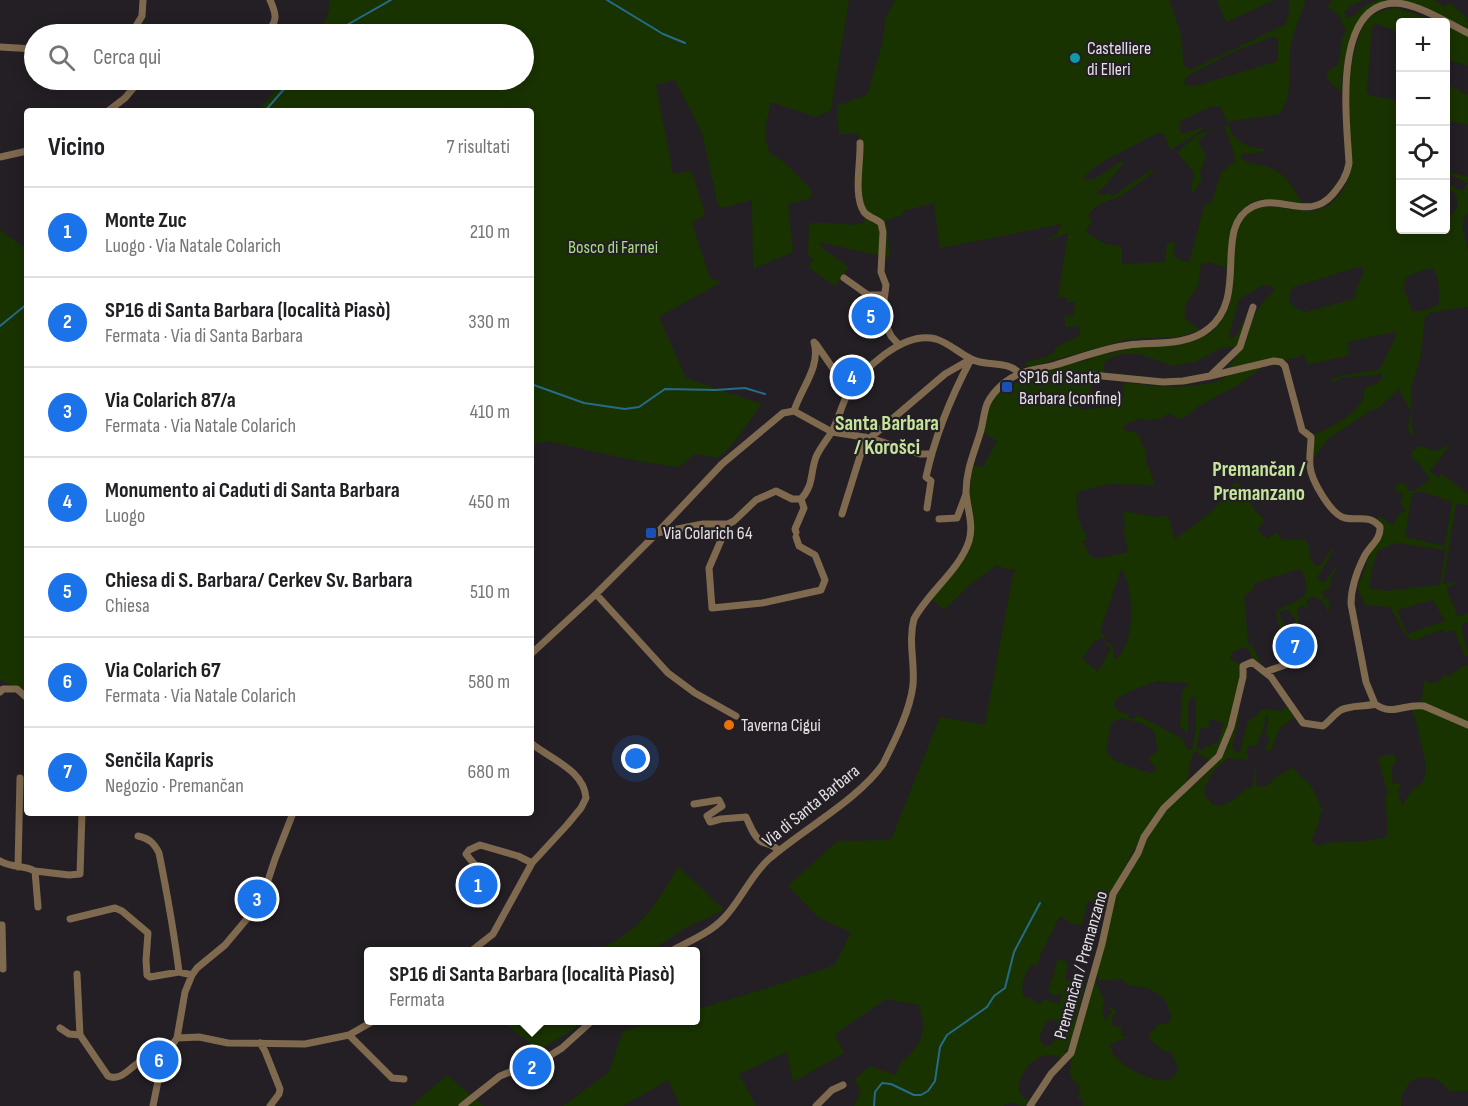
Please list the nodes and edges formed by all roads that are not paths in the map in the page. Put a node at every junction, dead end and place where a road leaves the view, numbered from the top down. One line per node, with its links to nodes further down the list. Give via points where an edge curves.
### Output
1 (143, 0): 3 (street)
2 (270, 0): 4 (street, via 277,17)
3 (137, 24)
4 (275, 24)
5 (1468, 33): 18 (street, via 1412,6 1388,4 1367,14 1357,29 1345,86 1347,175 1329,199 1319,205 1300,208 1270,202 1251,207 1239,218 1233,236 1230,294 1216,322 1199,335 1109,348)
6 (0, 47): 7 (street)
7 (24, 48)
8 (130, 90): 9 (street)
9 (112, 108)
10 (860, 143): 14 (street, via 858,179 863,210 881,223 883,232)
11 (24, 152): 12 (street)
12 (0, 157)
13 (844, 278): 14 (street, via 868,295)
14 (884, 296): 16 (street, via 884,322)
15 (1253, 307): 20 (street, via 1240,347)
16 (899, 345): 17 (street, via 916,338 935,339); 21 (street, via 864,371)
17 (971, 359): 18 (street, via 1011,366); 24 (street, via 945,374); 25 (street, via 936,434)
18 (1019, 373): 26 (street, via 998,389 987,404)
19 (1092, 375): 20 (street, via 1163,382)
20 (1210, 376): 41 (street, via 1281,362 1302,430 1311,437 1313,477 1332,511 1346,519 1371,519 1380,528 1351,594 1365,675)
21 (847, 395): 22 (street, via 814,342 814,368); 23 (street)
22 (794, 411): 23 (street); 34 (street, via 783,413 745,443)
23 (832, 432): 24 (street); 29 (street, via 817,454 811,484)
24 (868, 437): 25 (street); 31 (street)
25 (931, 454): 30 (street, via 926,477 931,481)
26 (969, 465): 27 (street); 28 (street)
27 (963, 471)
28 (966, 492): 32 (street, via 957,518); 50 (street, Via di Santa Barbara, via 969,541 914,619 911,695 883,764 850,796)
29 (801, 499): 33 (street, via 769,492); 33 (street, via 804,508 796,534 799,546 815,555 825,580 820,590 762,603 712,608 709,568)
30 (927, 508)
31 (842, 514)
32 (939, 519)
33 (728, 524): 34 (street, via 703,524)
34 (657, 533): 35 (street)
35 (596, 594): 36 (street); 42 (street, via 668,673)
36 (534, 651)
37 (1300, 664): 38 (street)
38 (1265, 672): 41 (street, via 1303,723 1323,726 1339,711); 79 (street, Premančan / Premanzano, via 1252,662 1243,666 1231,727 1219,756 1164,808 1113,894 1071,1053)
39 (0, 692): 40 (street, via 17,689)
40 (24, 694)
41 (1375, 704): 43 (street, via 1388,711 1424,706)
42 (736, 716)
43 (1468, 725)
44 (534, 745): 52 (street, via 573,773 583,785 586,798)
45 (20, 778): 53 (street)
46 (694, 804): 50 (street, via 719,801 722,806 706,816 710,822 746,817 761,842 774,845)
47 (82, 816): 54 (street, via 80,874)
48 (292, 816): 64 (street, via 261,902 225,945)
49 (138, 836): 62 (street, via 148,838 159,853)
50 (779, 851): 60 (street, Via di Santa Barbara, via 759,870 724,919)
51 (0, 861): 53 (street)
52 (532, 862): 55 (street, via 475,846 466,854); 59 (street, via 493,934)
53 (18, 867): 54 (street)
54 (35, 871): 56 (street)
55 (483, 875)
56 (38, 907)
57 (70, 919): 62 (street, via 115,908 122,911 148,933 147,975)
58 (0, 925): 61 (street)
59 (475, 947)
60 (677, 947)
61 (3, 969)
62 (179, 972): 64 (street)
63 (77, 974): 68 (street)
64 (192, 975): 70 (street)
65 (366, 1025): 69 (street)
66 (587, 1025): 77 (street, via 562,1048 500,1076)
67 (60, 1028): 68 (street)
68 (80, 1035): 72 (street, via 108,1076 118,1077 141,1061)
69 (349, 1035): 71 (street, via 305,1044); 73 (street, via 392,1078)
70 (177, 1038): 71 (street); 72 (street, via 166,1054)
71 (260, 1044): 76 (street, via 280,1089)
72 (159, 1076): 75 (street)
73 (404, 1079)
74 (843, 1085): 78 (street)
75 (153, 1106)
76 (270, 1106)
77 (462, 1106)
78 (816, 1106)
79 (1030, 1106)

